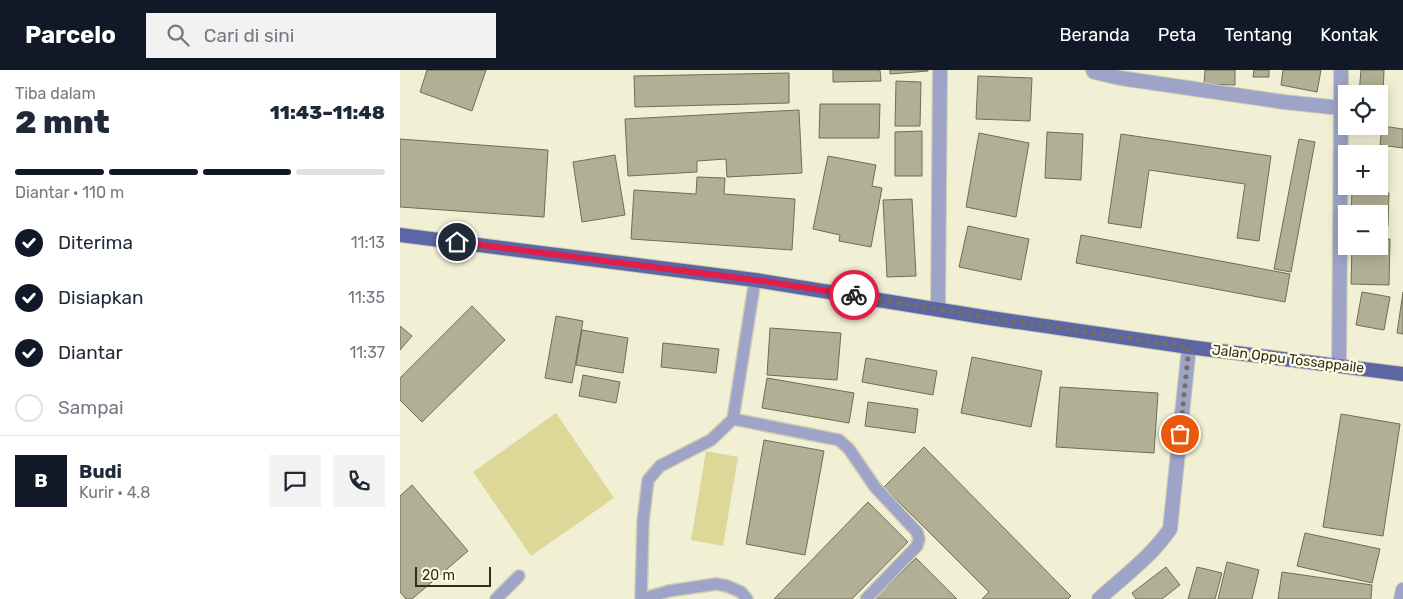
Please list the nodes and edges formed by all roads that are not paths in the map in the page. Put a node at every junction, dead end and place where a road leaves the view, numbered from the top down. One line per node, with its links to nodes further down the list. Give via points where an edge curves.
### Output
1 (940, 70): 9 (street)
2 (1093, 70): 5 (street, via 1104,76)
3 (1341, 70): 4 (street)
4 (1341, 85)
5 (1338, 108)
6 (1340, 135): 11 (street)
7 (400, 235): 8 (main road, Jalan Oppu Tossappaile)
8 (755, 280): 9 (main road, Jalan Oppu Tossappaile); 13 (lane)
9 (938, 309): 10 (main road, Jalan Oppu Tossappaile)
10 (1189, 347): 11 (main road, Jalan Oppu Tossappaile); 20 (street, via 1170,529 1163,540)
11 (1339, 365): 12 (main road, Jalan Oppu Tossappaile)
12 (1403, 374)
13 (733, 420): 17 (lane, via 711,440 660,466 648,480 643,522); 19 (lane, via 839,440 875,488 917,532 917,546)
14 (519, 576): 16 (lane)
15 (1403, 590): 21 (street)
16 (496, 599)
17 (641, 599): 18 (lane, via 716,584 741,592)
18 (747, 599)
19 (866, 599)
20 (1099, 599)
21 (1401, 599)

